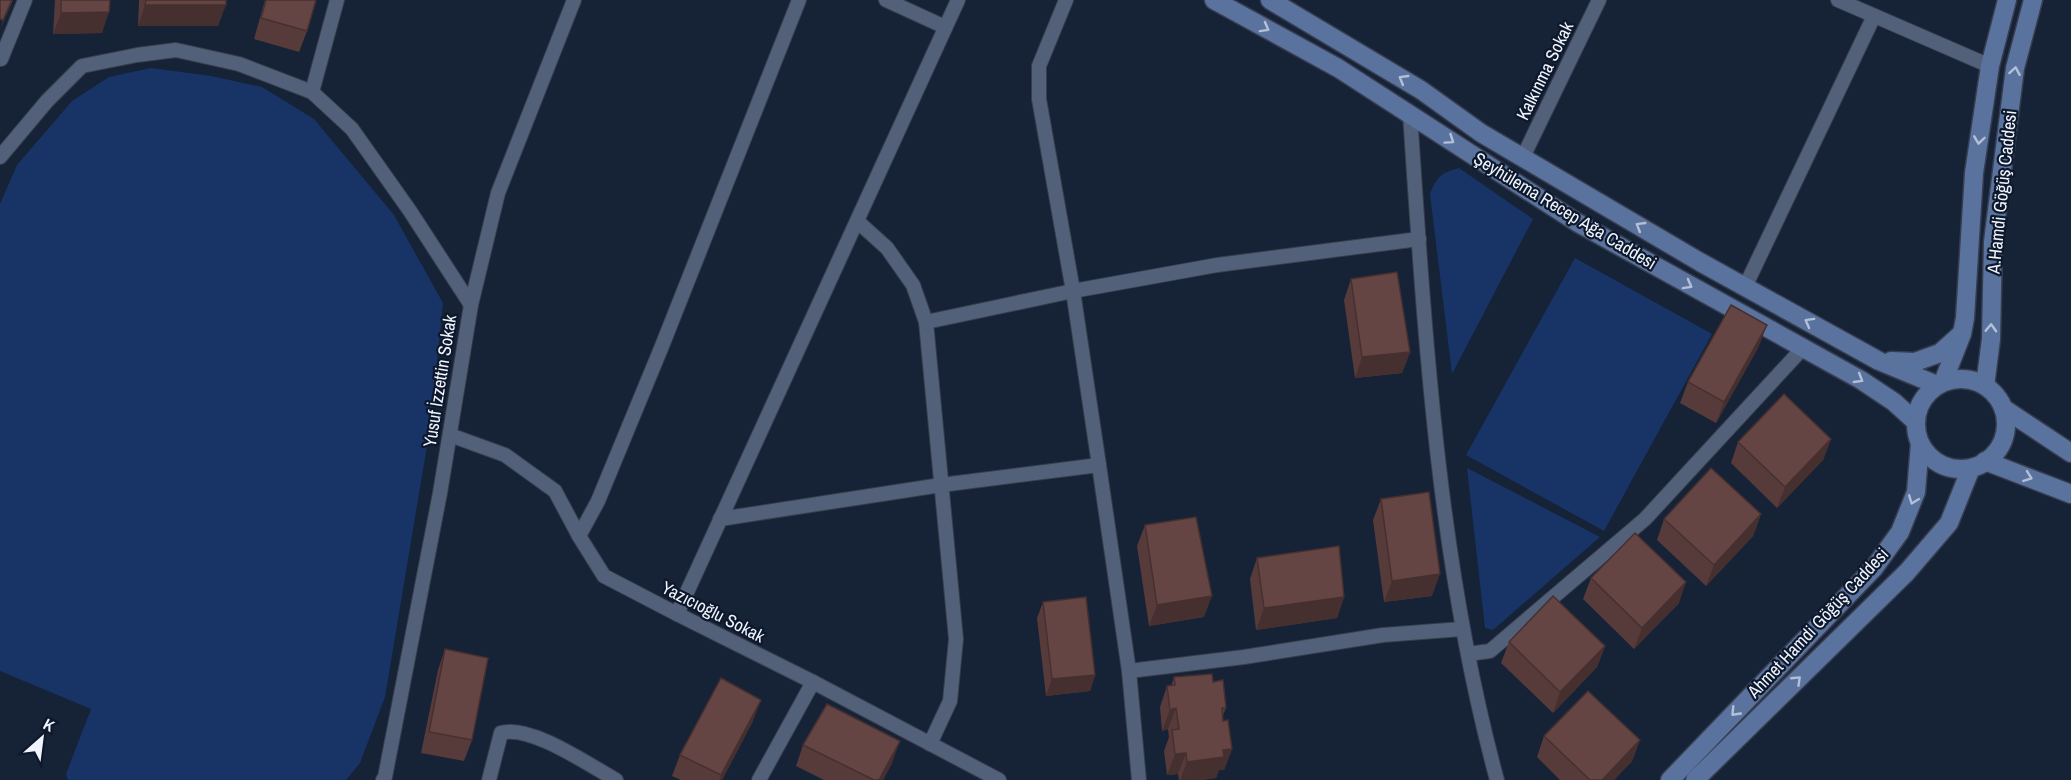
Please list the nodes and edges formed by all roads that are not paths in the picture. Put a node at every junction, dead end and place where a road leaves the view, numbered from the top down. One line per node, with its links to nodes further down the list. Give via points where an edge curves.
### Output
1 (25, 0): 16 (street)
2 (337, 0): 18 (street)
3 (574, 0): 26 (street, Yusuf İzzettin Sokak, via 498,193)
4 (799, 0): 43 (street, via 662,346 598,501)
5 (886, 0): 15 (street)
6 (958, 0): 15 (street)
7 (1066, 0): 25 (street, via 1039,66 1039,99)
8 (1214, 0): 19 (street, Şeyhülema Recep Ağa Caddesi, one-way to 19, via 1338,68)
9 (1270, 0): 21 (street, Şeyhülema Recep Ağa Caddesi, one-way to 9)
10 (1599, 0): 21 (street, Kalkınma Sokak)
11 (1838, 0): 14 (street)
12 (2007, 0): 17 (street, A.Hamdi Göğüş Caddesi)
13 (2033, 0): 32 (street, A.Hamdi Göğüş Caddesi, one-way to 13, via 1995,230 2015,68)
14 (1874, 16): 17 (street); 24 (street)
15 (945, 27): 22 (street)
16 (1, 59)
17 (1990, 66): 28 (street, A.Hamdi Göğüş Caddesi, one-way to 28, via 1974,173)
18 (312, 92): 20 (street, via 238,64 176,50 82,66); 26 (street, via 352,129)
19 (1410, 114): 23 (street); 29 (street, Şeyhülema Recep Ağa Caddesi, one-way to 29, via 1578,223)
20 (0, 157)
21 (1523, 157): 24 (street, Şeyhülema Recep Ağa Caddesi, one-way to 21)
22 (856, 221): 27 (street, via 887,248 913,285); 42 (street)
23 (1419, 239): 25 (street, via 1217,265); 45 (street, via 1431,402)
24 (1745, 286): 30 (street, Şeyhülema Recep Ağa Caddesi, one-way to 24)
25 (1073, 291): 27 (street); 38 (street)
26 (471, 305): 35 (street, Yusuf İzzettin Sokak)
27 (927, 322): 40 (street)
28 (1962, 334): 30 (street, via 1940,352 1915,362); 31 (street, A.Hamdi Göğüş Caddesi)
29 (1803, 348): 34 (street, Şeyhülema Recep Ağa Caddesi, one-way to 34, via 1861,380); 46 (street, via 1646,519 1490,651)
30 (1879, 361): 31 (street, Şeyhülema Recep Ağa Caddesi)
31 (1940, 384): 32 (street, via 1965,379); 34 (street, A.Hamdi Göğüş Caddesi, via 1922,401)
32 (1985, 386): 33 (street)
33 (2003, 408): 37 (street); 39 (street, via 2006,425 2002,442 1998,450)
34 (1916, 422): 36 (street)
35 (450, 435): 43 (street, Yazıcıoğlu Sokak, via 505,455 555,491); 50 (street, Yusuf İzzettin Sokak)
36 (1920, 443): 39 (street, via 1941,464 1956,468); 57 (street, Ahmet Hamdi Göğüş Caddesi, one-way to 57, via 1916,492 1900,532 1874,568)
37 (2071, 453)
38 (1099, 465): 40 (street); 47 (street)
39 (1978, 465): 41 (street, one-way to 41); 58 (street, Ahmet Hamdi Göğüş Caddesi, one-way to 39, via 1907,572 1949,523)
40 (941, 485): 42 (street); 49 (street, via 956,639 950,701)
41 (2071, 494)
42 (720, 519): 44 (street)
43 (579, 536): 44 (street, Yazıcıoğlu Sokak, via 604,576)
44 (677, 614): 48 (street, Yazıcıoğlu Sokak)
45 (1462, 629): 46 (street); 47 (street, via 1383,635)
46 (1468, 654): 56 (street)
47 (1128, 671): 55 (street)
48 (813, 682): 49 (street, Yazıcıoğlu Sokak); 53 (street)
49 (930, 744): 54 (street, Yazıcıoğlu Sokak)
50 (386, 779)
51 (489, 780): 52 (street, via 501,733 509,730 536,736)
52 (616, 780)
53 (759, 780)
54 (999, 780)
55 (1139, 780)
56 (1497, 780)
57 (1670, 780)
58 (1695, 780)

